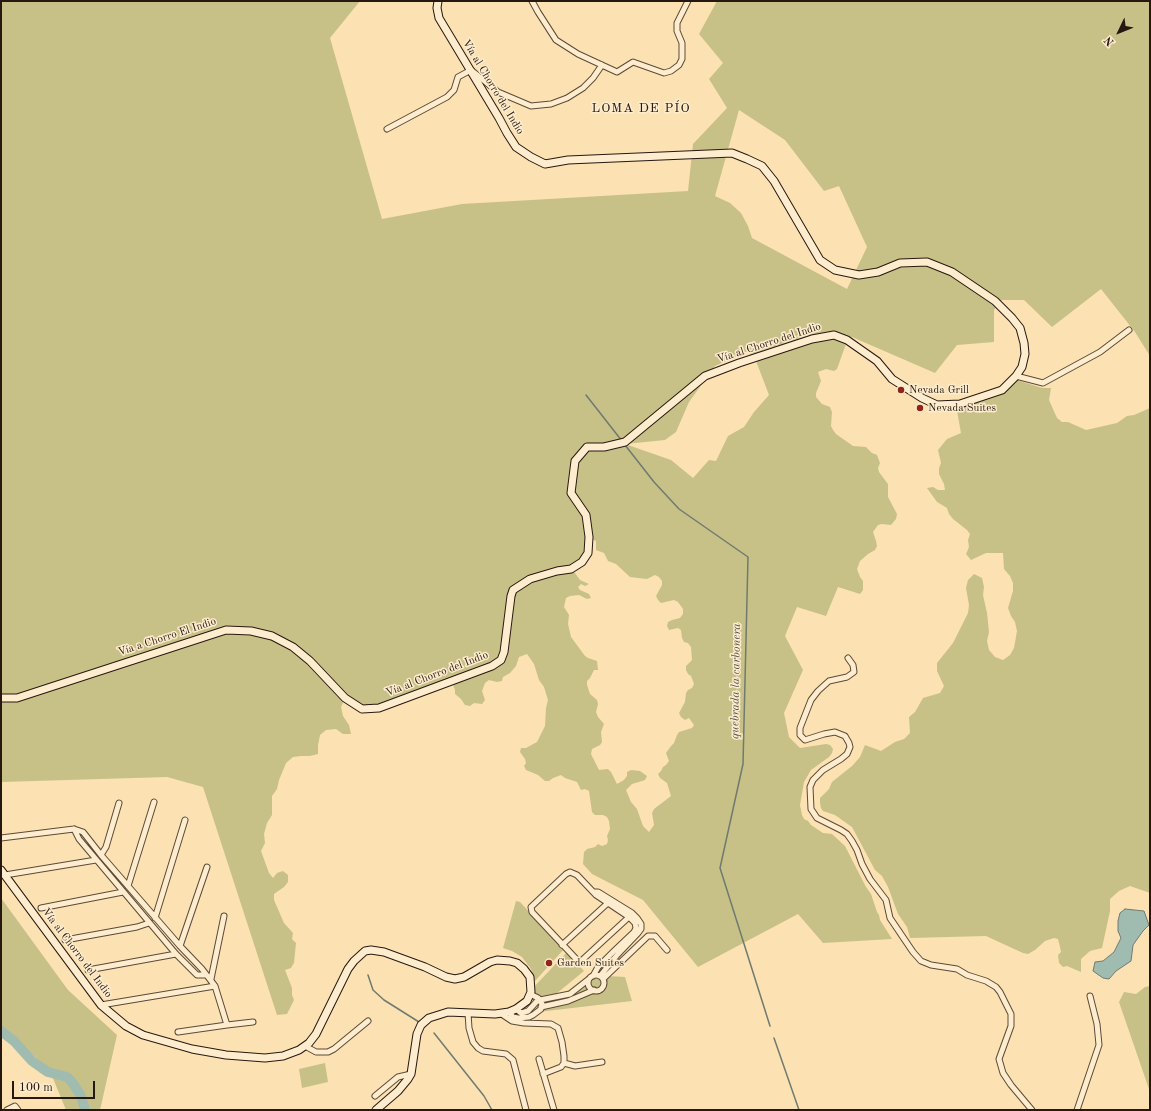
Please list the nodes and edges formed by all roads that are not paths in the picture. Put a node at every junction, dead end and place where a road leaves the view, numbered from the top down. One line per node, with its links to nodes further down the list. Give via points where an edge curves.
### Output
1 (438, 1): 5 (street, Vía al Chorro del Indio, via 439,18)
2 (532, 1): 4 (street, via 556,40 578,54)
3 (688, 1): 4 (street, via 677,23 682,43 682,59 671,71 664,72 633,62 617,72)
4 (602, 64): 5 (street, via 583,88 567,98 551,104 531,106 498,92)
5 (471, 70): 6 (street, via 458,77 454,90 447,97); 8 (street, Vía al Chorro del Indio, via 516,147 545,164 568,160 732,153 762,166 774,181 820,260 835,270 859,275 878,272 900,263 927,262 952,272 995,301 1020,328 1025,354 1022,367)
6 (387, 129)
7 (1129, 330): 8 (street, via 1100,352 1043,383)
8 (1016, 376): 11 (street, Vía al Chorro del Indio, via 1002,390 960,404 937,405 892,379 876,361 847,340 834,335 812,339 705,376 625,442 604,447 587,447 575,461 571,493 586,515 588,553 582,562 571,569 530,579 513,590 501,660 492,666 379,708 362,709)
9 (848, 658): 67 (street, via 854,672 849,677 829,681 818,691 811,700 800,728 800,735 805,740 835,732 845,736 850,747 842,759 823,770 813,780 810,787 811,809 817,818 849,837 872,882 886,900 890,918 921,961 957,969 986,981 1000,992 1011,1014 1011,1026 999,1059 1003,1073)
10 (1, 698): 11 (street, Vía a Chorro El Indio, via 16,698 226,630 251,631 272,636 292,647 310,661)
11 (344, 698)
12 (154, 802): 21 (street)
13 (119, 803): 17 (street)
14 (186, 820): 27 (street)
15 (74, 830): 16 (street); 17 (street, via 83,832); 18 (street)
16 (1, 838)
17 (101, 855): 21 (street)
18 (96, 860): 20 (street); 22 (street)
19 (207, 867): 31 (street)
20 (3, 873): 45 (street, Vía al Chorro del Indio)
21 (128, 886): 27 (street)
22 (123, 892): 24 (street); 28 (street)
23 (609, 901): 25 (street); 30 (street); 30 (street, via 598,892 594,892 577,875 570,872 566,874 531,907 532,912)
24 (41, 908)
25 (630, 915): 30 (street, via 580,962); 33 (street, via 637,918 641,929)
26 (224, 916): 39 (street)
27 (155, 918): 31 (street)
28 (149, 923): 29 (street); 34 (street)
29 (65, 940)
30 (562, 945)
31 (180, 946): 36 (street)
32 (667, 950): 38 (street, via 655,936 648,936)
33 (616, 953): 37 (street, via 598,967); 38 (street)
34 (176, 954): 35 (street); 36 (street, via 197,975)
35 (88, 970)
36 (206, 975): 39 (street)
37 (591, 977): 38 (street); 41 (street, via 589,986); 44 (street, via 570,994)
38 (601, 978): 41 (street, via 603,986 599,990)
39 (211, 979): 40 (street)
40 (215, 986): 45 (street); 53 (street)
41 (594, 990): 46 (street, via 568,1001)
42 (530, 994): 44 (street); 47 (street, via 527,1001); 55 (street, Vía al Chorro del Indio, via 530,977 517,963 510,961 490,962 455,979 384,952 371,950 361,954 354,961 316,1034)
43 (1090, 996): 68 (street, via 1099,1045)
44 (540, 1000): 46 (street); 47 (street, via 528,1011 521,1013)
45 (101, 1005): 55 (street, Vía al Chorro del Indio, via 126,1026 144,1035 226,1055 266,1058 292,1053)
46 (541, 1007): 48 (street, via 529,1017 518,1018)
47 (516, 1009): 48 (street)
48 (509, 1012): 50 (street)
49 (468, 1013): 50 (street); 59 (street, via 437,1014 422,1024 417,1034); 65 (street, via 473,1042 478,1048 506,1054 513,1060)
50 (500, 1013): 57 (street, via 512,1021 556,1026 562,1042)
51 (368, 1021): 55 (street, via 328,1052 316,1052)
52 (253, 1022): 53 (street)
53 (228, 1024): 54 (street)
54 (178, 1032)
55 (305, 1046)
56 (539, 1058): 60 (street)
57 (564, 1062): 58 (street, via 575,1066); 60 (street, via 561,1067)
58 (602, 1062)
59 (411, 1074): 61 (street, via 398,1077); 64 (street, via 398,1092)
60 (543, 1074): 66 (street)
61 (375, 1096)
62 (7, 1110): 63 (street, via 15,1106)
63 (18, 1110)
64 (376, 1110)
65 (526, 1110)
66 (554, 1110)
67 (1032, 1110)
68 (1077, 1110)

